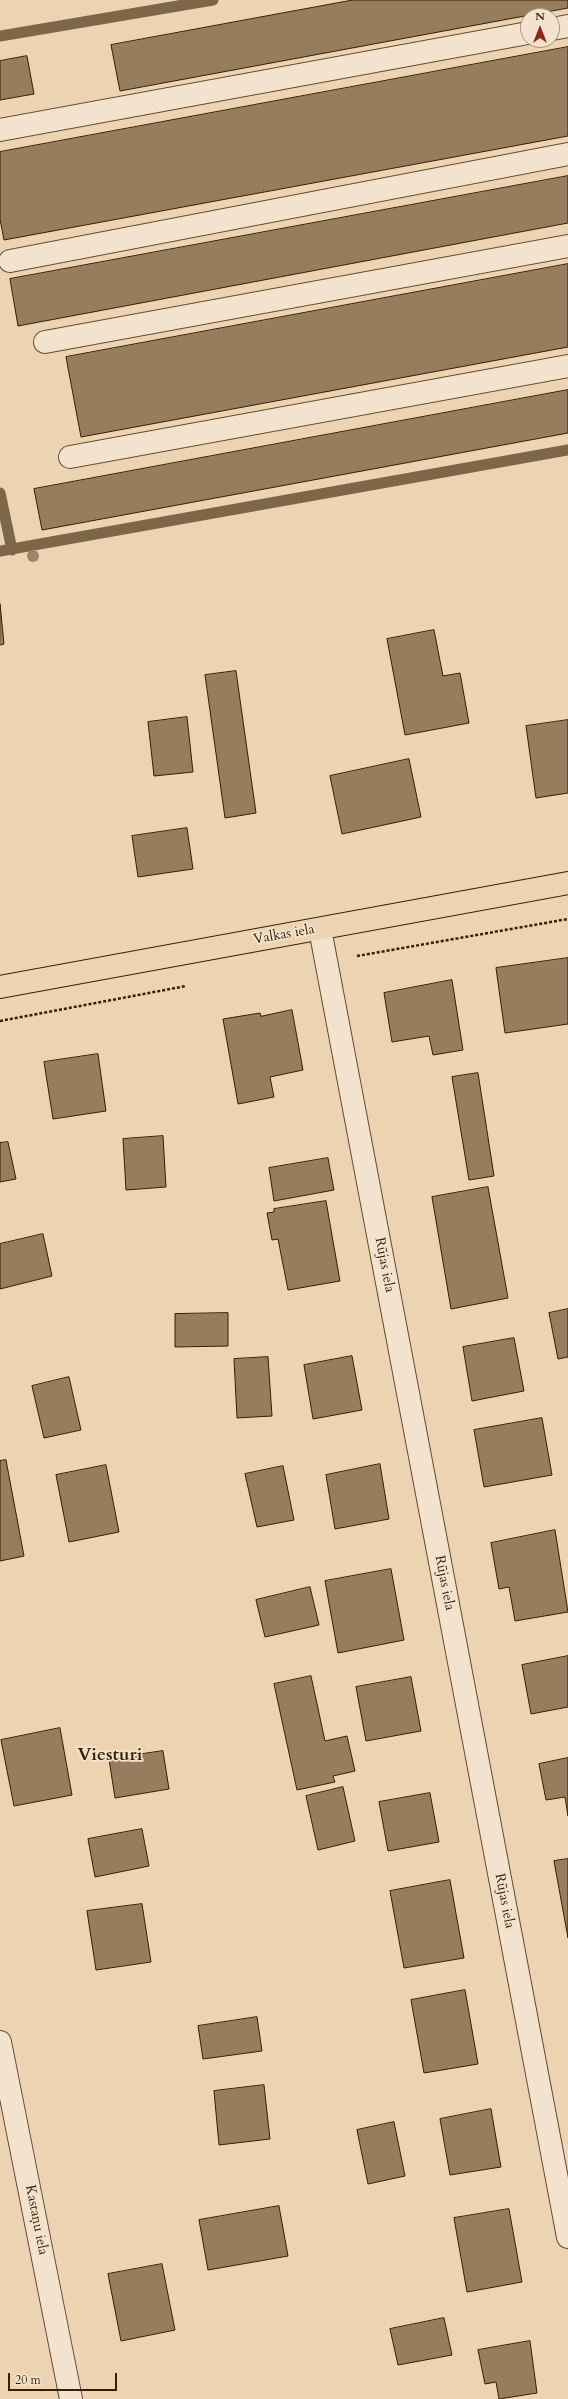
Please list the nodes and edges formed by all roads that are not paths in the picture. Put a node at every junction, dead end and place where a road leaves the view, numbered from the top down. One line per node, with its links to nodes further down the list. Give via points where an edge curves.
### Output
1 (520, 34): 2 (street)
2 (0, 130)
3 (568, 154): 5 (street)
4 (568, 246): 6 (street)
5 (10, 260)
6 (45, 342)
7 (568, 366): 8 (street)
8 (70, 457)
9 (568, 883): 10 (main road, Valkas iela)
10 (320, 929): 11 (main road, Valkas iela); 13 (street, Rūjas iela)
11 (0, 987)
12 (0, 2042): 14 (street, Kastaņu iela)
13 (568, 2237)
14 (71, 2399)

